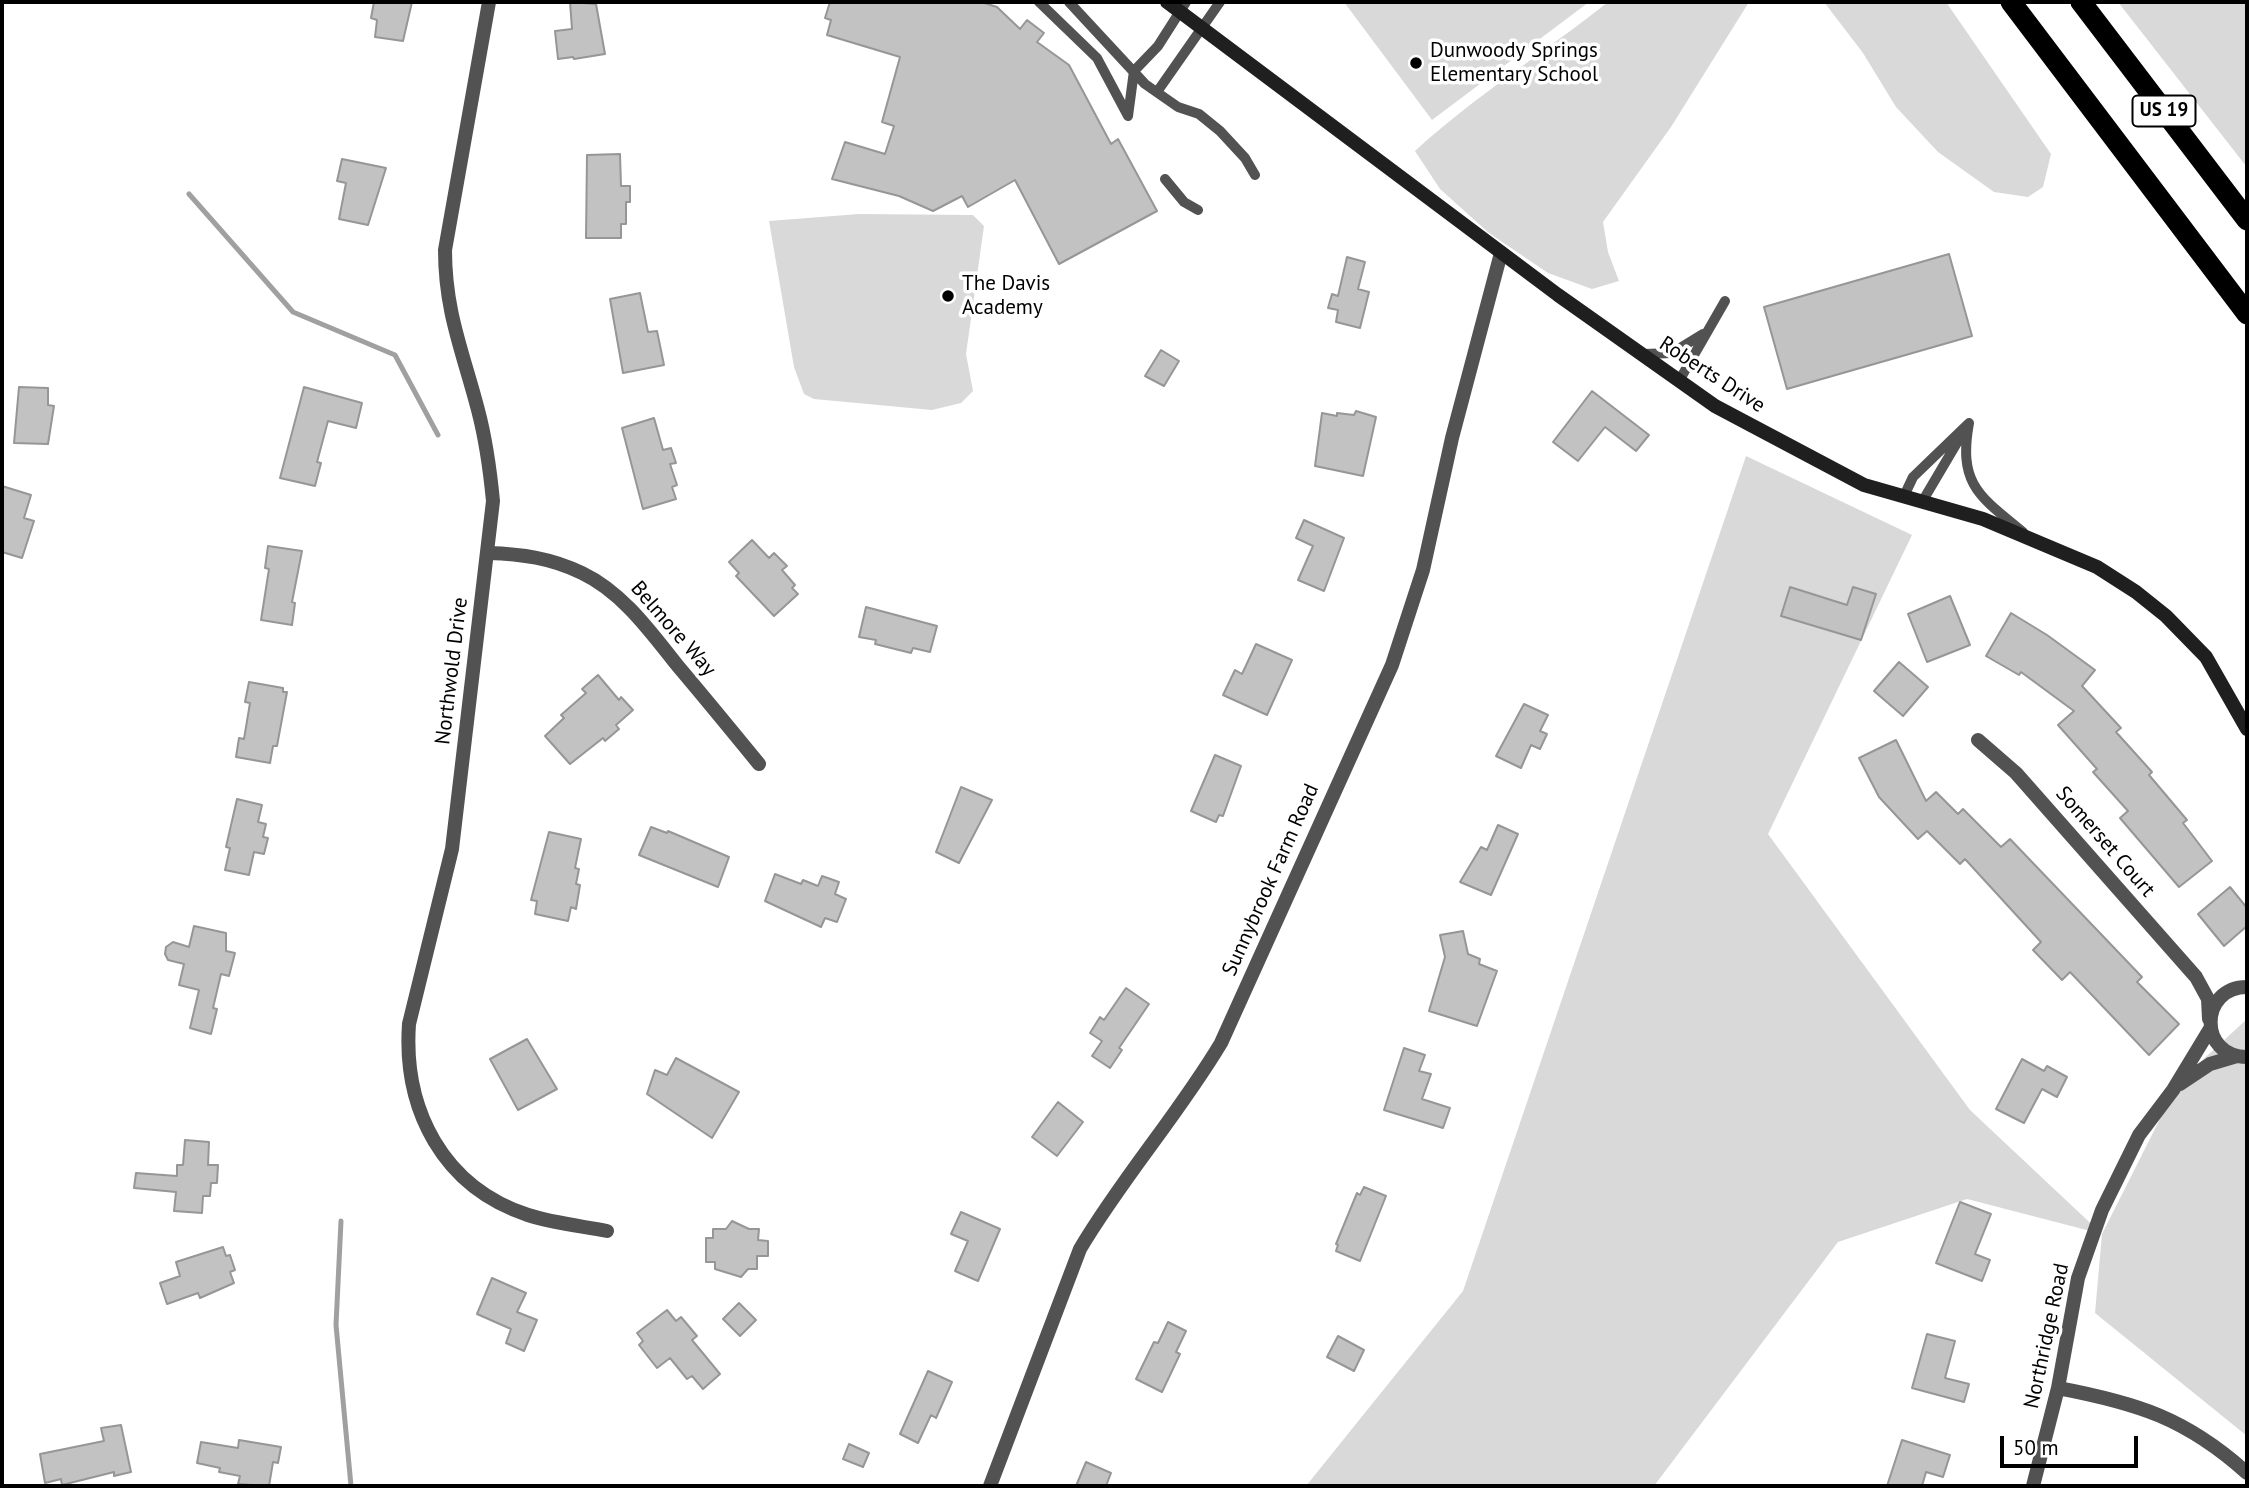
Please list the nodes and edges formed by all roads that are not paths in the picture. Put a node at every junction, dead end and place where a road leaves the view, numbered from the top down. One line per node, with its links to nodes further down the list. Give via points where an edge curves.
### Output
1 (489, 2): 26 (street, Northwold Drive, via 445,250 449,314 489,463 493,501)
2 (1040, 2): 10 (lane, via 1097,58 1128,116)
3 (1069, 2): 10 (lane)
4 (1167, 2): 8 (street, Roberts Drive)
5 (1220, 2): 9 (lane)
6 (2011, 2): 18 (highway, US 19)
7 (2081, 2): 15 (highway, US 19)
8 (1183, 7): 9 (street, Roberts Drive); 10 (lane, via 1158,46)
9 (1201, 28): 11 (lane); 16 (street, Roberts Drive)
10 (1133, 71): 11 (lane)
11 (1157, 92): 12 (lane, via 1220,131)
12 (1255, 175)
13 (1166, 179): 14 (lane, via 1184,202)
14 (1199, 210)
15 (2247, 220)
16 (1501, 253): 20 (street, Roberts Drive); 38 (street, Sunnybrook Farm Road, via 1423,570 1392,665 1221,1043 1188,1098 1080,1249)
17 (1725, 301): 19 (lane)
18 (2247, 314)
19 (1712, 323): 20 (lane, via 1682,350 1662,355); 21 (lane)
20 (1640, 353): 21 (street, Roberts Drive)
21 (1679, 381): 23 (street, Roberts Drive, via 1828,469)
22 (1969, 423): 23 (lane, via 1913,477); 24 (lane); 25 (lane, via 1965,456 1970,482)
23 (1904, 496): 24 (street, Roberts Drive)
24 (1922, 502): 25 (street, Roberts Drive, via 1983,519)
25 (2033, 540): 27 (street, Roberts Drive, via 2097,567 2166,617 2211,664)
26 (488, 553): 29 (street, Belmore Way, via 555,561 611,591 638,617); 35 (street, Northwold Drive, via 452,849 409,1024 411,1082 435,1144 478,1189 529,1215)
27 (2247, 729)
28 (1978, 740): 30 (street, Somerset Court, via 2016,773)
29 (759, 764)
30 (2196, 977): 31 (street); 32 (street, Somerset Court, via 2208,999)
31 (2242, 986): 32 (street, Northridge Road, via 2217,1000)
32 (2210, 1024): 33 (street, Northridge Road, via 2220,1047); 34 (street, Northridge Road)
33 (2242, 1056): 34 (street, Northridge Road, via 2210,1064)
34 (2173, 1090): 36 (street, Northridge Road, via 2139,1135 2102,1210 2078,1278)
35 (607, 1231)
36 (2058, 1388): 37 (street, via 2124,1401 2161,1414 2204,1437); 39 (street, Northridge Road)
37 (2247, 1473)
38 (990, 1486)
39 (2033, 1486)

